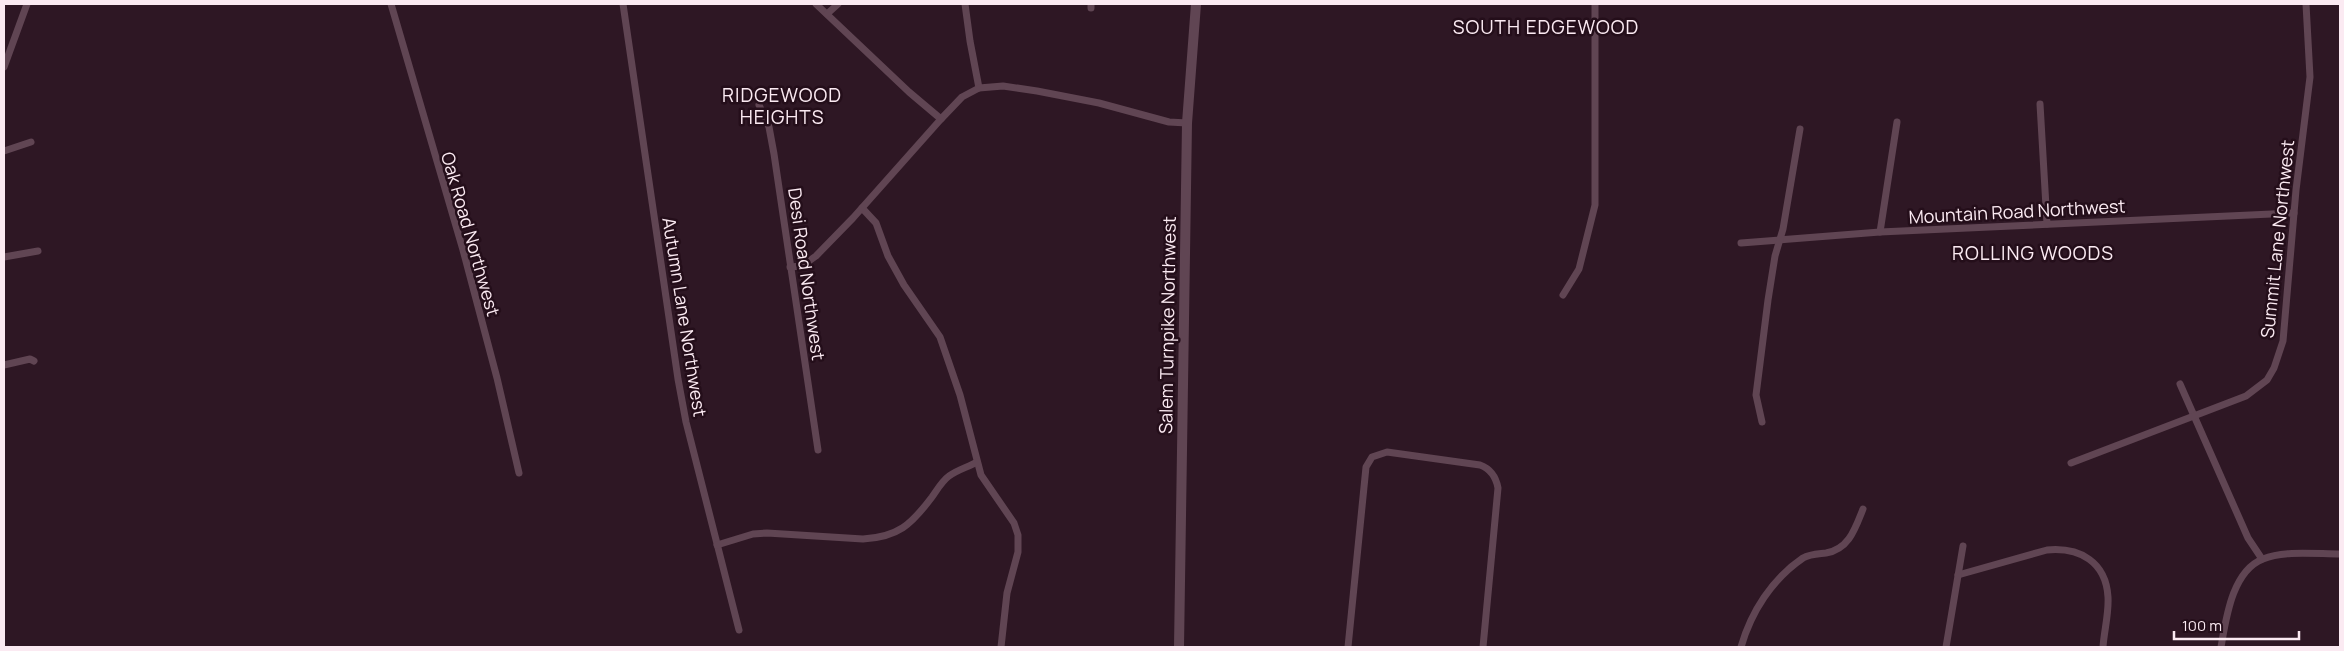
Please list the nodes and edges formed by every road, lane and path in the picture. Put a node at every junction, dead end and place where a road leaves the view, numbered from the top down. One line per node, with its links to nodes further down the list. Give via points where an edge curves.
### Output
1 (27, 4): 11 (street)
2 (390, 4): 39 (street, Oak Road Northwest, via 462,250)
3 (623, 4): 41 (street, Autumn Lane Northwest, via 678,379)
4 (816, 4): 10 (street)
5 (838, 4): 10 (street)
6 (965, 4): 12 (street)
7 (1196, 4): 17 (street, Salem Turnpike Northwest)
8 (1595, 4): 30 (street, via 1595,205 1579,268)
9 (2306, 4): 22 (street, Summit Lane Northwest, via 2310,77)
10 (827, 14): 15 (street)
11 (4, 65)
12 (979, 88): 15 (street, via 962,97); 17 (street, via 1003,86 1038,91)
13 (2040, 104): 23 (street)
14 (759, 105): 29 (street, Desi Road Northwest, via 771,136)
15 (941, 119): 21 (street)
16 (1897, 122): 24 (street)
17 (1187, 124): 48 (street, Salem Turnpike Northwest)
18 (1800, 129): 25 (street)
19 (31, 142): 20 (street)
20 (4, 151)
21 (862, 208): 29 (street, via 808,263); 37 (street, via 876,223 888,256 904,285 940,337 960,395)
22 (2294, 213): 23 (street, Mountain Road Northwest); 34 (street, Summit Lane Northwest, via 2283,342 2274,368 2256,390)
23 (2047, 224): 24 (street, Mountain Road Northwest)
24 (1880, 232): 25 (street, Mountain Road Northwest)
25 (1780, 240): 26 (street, Mountain Road Northwest); 35 (street, via 1756,395)
26 (1741, 243)
27 (38, 250): 28 (street)
28 (4, 257)
29 (790, 267): 36 (street, Desi Road Northwest)
30 (1563, 295)
31 (34, 361): 32 (street, via 30,359)
32 (4, 365)
33 (2180, 384): 34 (street)
34 (2193, 416): 38 (street, Summit Lane Northwest); 44 (street, via 2248,538)
35 (1762, 422)
36 (818, 450)
37 (977, 462): 41 (street, via 949,476 918,515 894,533 863,539 767,533); 47 (street, via 987,486 1014,523 1019,540 1007,593)
38 (2071, 463)
39 (519, 473)
40 (1863, 509): 51 (street, via 1853,533 1842,547 1804,557 1788,570 1759,604)
41 (717, 544): 46 (street, Autumn Lane Northwest)
42 (1963, 546): 45 (street)
43 (2340, 554): 44 (street)
44 (2262, 559): 54 (street, via 2250,567 2237,587)
45 (1958, 575): 52 (street); 53 (street, via 2047,550 2077,552 2096,566 2107,587)
46 (739, 630)
47 (1001, 647)
48 (1178, 647)
49 (1348, 647): 50 (street, via 1365,470 1372,457 1382,452 1485,467 1491,472 1497,485)
50 (1483, 647)
51 (1741, 647)
52 (1946, 647)
53 (2103, 647)
54 (2221, 647)

